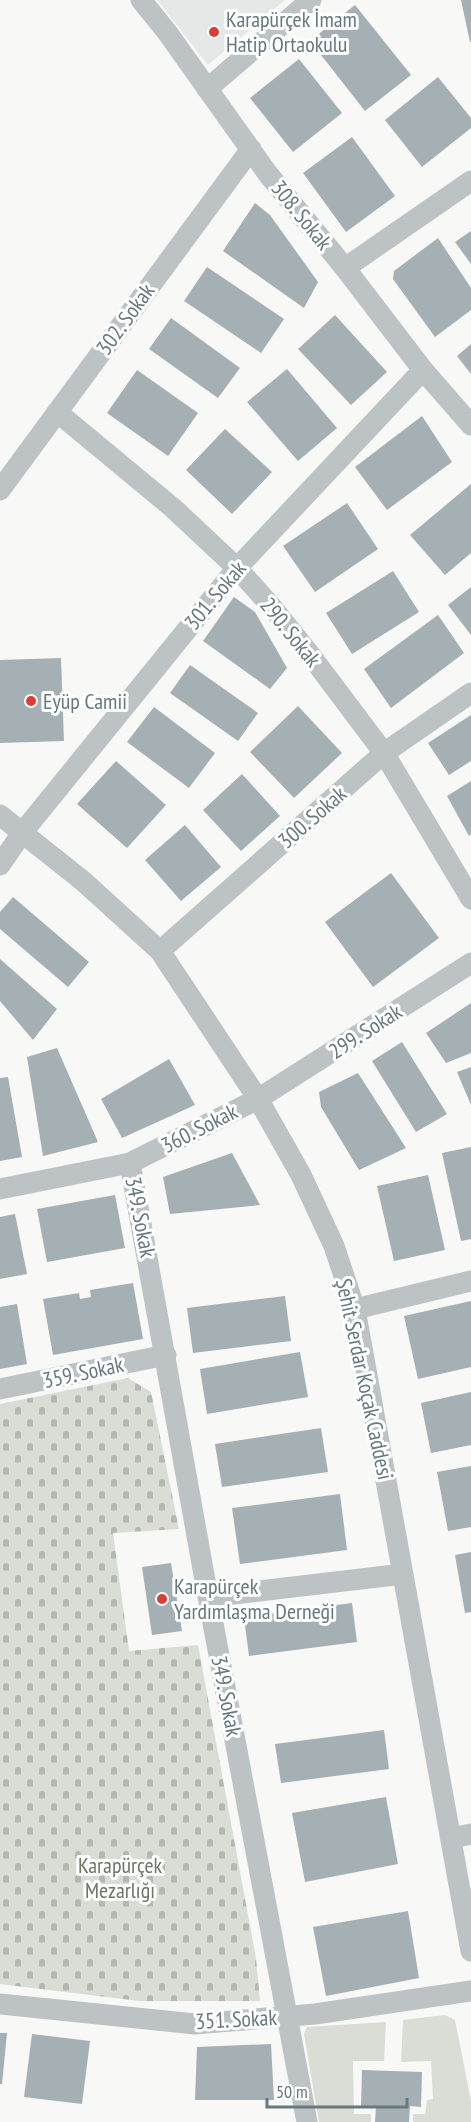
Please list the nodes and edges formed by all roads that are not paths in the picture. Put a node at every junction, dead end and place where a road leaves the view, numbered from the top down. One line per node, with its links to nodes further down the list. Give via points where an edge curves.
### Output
1 (141, 0): 3 (street, 308. Sokak)
2 (311, 0): 3 (street)
3 (207, 88): 4 (street, 308. Sokak)
4 (251, 149): 6 (street, 308. Sokak); 8 (street, 302. Sokak)
5 (471, 181): 6 (street)
6 (345, 268): 7 (street, 308. Sokak)
7 (423, 370): 9 (street, 308. Sokak); 11 (street, 301. Sokak)
8 (57, 412): 10 (street, 302. Sokak); 11 (street, 290. Sokak, via 173,508)
9 (471, 425)
10 (0, 490)
11 (237, 568): 13 (street, 290. Sokak, via 308,652); 15 (street, 301. Sokak)
12 (471, 693): 13 (street, 300. Sokak)
13 (384, 753): 17 (street, 290. Sokak); 18 (street, 300. Sokak)
14 (0, 815): 15 (street, Şehit Serdar Koçak Caddesi)
15 (22, 833): 16 (street, 301. Sokak); 18 (street, Şehit Serdar Koçak Caddesi, via 83,881)
16 (0, 865)
17 (471, 899)
18 (160, 951): 20 (street, Şehit Serdar Koçak Caddesi)
19 (471, 963): 20 (street, 299. Sokak)
20 (258, 1099): 21 (street, 360. Sokak); 24 (street, Şehit Serdar Koçak Caddesi, via 321,1215)
21 (130, 1163): 22 (street, 360. Sokak); 25 (street, 349. Sokak)
22 (0, 1189)
23 (471, 1281): 24 (street)
24 (354, 1309): 27 (street, Şehit Serdar Koçak Caddesi)
25 (166, 1355): 26 (street, 359. Sokak); 28 (street, 349. Sokak)
26 (0, 1389)
27 (403, 1574): 28 (street); 29 (street, Şehit Serdar Koçak Caddesi)
28 (208, 1597): 33 (street, 349. Sokak)
29 (461, 1836): 30 (street, Şehit Serdar Koçak Caddesi)
30 (471, 1951)
31 (471, 1991): 33 (street, 351. Sokak)
32 (0, 2004): 33 (street, 351. Sokak, via 195,2024)
33 (286, 2016): 34 (street, 349. Sokak)
34 (307, 2122)

